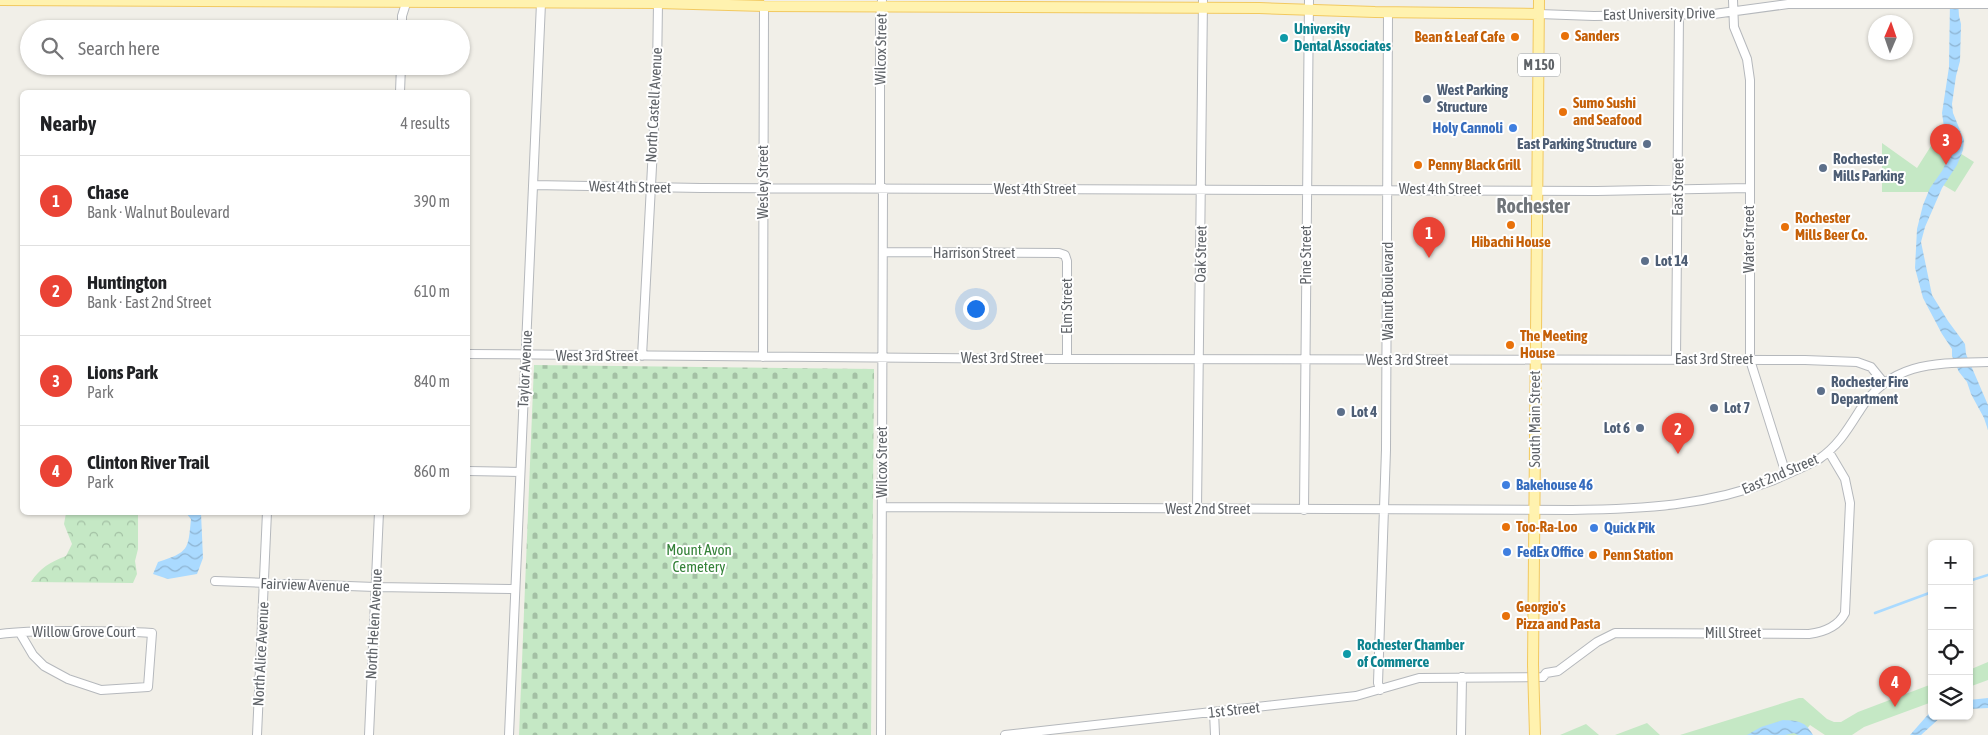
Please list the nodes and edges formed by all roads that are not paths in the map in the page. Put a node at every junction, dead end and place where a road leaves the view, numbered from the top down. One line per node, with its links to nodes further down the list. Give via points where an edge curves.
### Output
1 (0, 0): 2 (main road)
2 (136, 0): 5 (main road)
3 (1539, 0): 19 (main road, M 150)
4 (1733, 0): 17 (street, Water Street)
5 (173, 1): 6 (main road)
6 (407, 1): 8 (main road); 21 (street)
7 (1842, 2): 14 (street, East University Drive); 17 (street, East University Drive, via 1788,4)
8 (541, 3): 9 (main road); 24 (street, Taylor Avenue)
9 (658, 3): 10 (main road); 25 (street, North Castell Avenue)
10 (720, 3): 16 (main road)
11 (882, 4): 12 (main road); 16 (main road); 27 (street, Wilcox Street)
12 (1010, 4): 13 (main road)
13 (1203, 4): 15 (main road); 29 (street, Oak Street)
14 (1988, 4)
15 (1309, 5): 18 (main road); 30 (street, Pine Street)
16 (764, 6): 26 (street, Wesley Street)
17 (1734, 12): 20 (street, East University Drive); 28 (street, Water Street, via 1734,27 1750,69)
18 (1388, 13): 19 (main road); 31 (street, Walnut Boulevard)
19 (1539, 14): 20 (street, East University Drive); 33 (main road, South Main Street / M 150)
20 (1679, 14): 32 (street, East Street)
21 (402, 20)
22 (401, 75): 23 (street)
23 (400, 90)
24 (532, 185): 25 (street, West 4th Street); 37 (street, Taylor Avenue)
25 (650, 187): 26 (street, West 4th Street); 38 (street, North Castell Avenue)
26 (764, 187): 27 (street, West 4th Street); 39 (street, Wesley Street)
27 (882, 188): 29 (street, West 4th Street); 34 (street, Wilcox Street)
28 (1749, 188): 32 (street, West 4th Street); 47 (street, Water Street)
29 (1201, 189): 30 (street, West 4th Street); 42 (street, Oak Street)
30 (1306, 189): 31 (street, West 4th Street); 43 (street, Pine Street)
31 (1387, 189): 33 (street, West 4th Street); 44 (street, Walnut Boulevard)
32 (1678, 189): 33 (street, West 4th Street); 45 (street, East Street)
33 (1538, 190): 46 (main road, South Main Street / M 150)
34 (884, 252): 35 (street, Harrison Street); 40 (street, Wilcox Street)
35 (1065, 255): 41 (street, Elm Street)
36 (470, 354): 37 (street, West 3rd Street)
37 (525, 355): 38 (street, West 3rd Street); 52 (street, Taylor Avenue)
38 (642, 356): 39 (street, West 3rd Street)
39 (763, 357): 40 (street, West 3rd Street)
40 (884, 357): 41 (street, West 3rd Street); 54 (street, Wilcox Street)
41 (1067, 359): 42 (street, West 3rd Street)
42 (1200, 359): 43 (street, West 3rd Street); 55 (street, Oak Street)
43 (1305, 359): 44 (street, West 3rd Street); 57 (street, Pine Street)
44 (1387, 359): 46 (street, West 3rd Street); 56 (street, Walnut Boulevard)
45 (1676, 359): 46 (street, East 3rd Street); 47 (street, East 3rd Street)
46 (1536, 360): 58 (main road, South Main Street / M 150)
47 (1750, 360): 49 (street, East 3rd Street, via 1858,362 1870,367); 53 (street, Water Street)
48 (1988, 362): 49 (street, East 2nd Street, via 1924,365)
49 (1884, 383): 50 (street, East 2nd Street, via 1867,399 1847,432)
50 (1829, 452): 53 (street, East 2nd Street); 67 (street, Mill Street, via 1845,479 1850,503 1846,603 1842,618 1834,627 1809,634 1612,634 1558,671 1546,673 1543,677)
51 (470, 471): 52 (street)
52 (520, 472): 64 (street, Taylor Avenue)
53 (1786, 474): 58 (street, East 2nd Street, via 1728,495 1675,506 1629,510)
54 (882, 507): 55 (street, West 2nd Street); 74 (street, Wilcox Street)
55 (1198, 509): 57 (street, West 2nd Street)
56 (1384, 509): 57 (street, West 2nd Street); 58 (street, West 2nd Street); 68 (street, Walnut Boulevard)
57 (1304, 510)
58 (1535, 510): 79 (main road, South Main Street / M 150, bridge)
59 (267, 515): 62 (street, North Alice Avenue)
60 (379, 515): 63 (street, North Helen Avenue)
61 (215, 581): 62 (street, Fairview Avenue)
62 (264, 584): 63 (street, Fairview Avenue); 71 (street, North Alice Avenue)
63 (375, 587): 64 (street, Fairview Avenue); 72 (street, North Helen Avenue)
64 (515, 590): 73 (street, Taylor Avenue)
65 (20, 632): 65 (street, Willow Grove Court, via 111,630 152,633 148,687 101,690 68,679 44,666 30,651); 66 (street, Willow Grove Court)
66 (0, 634)
67 (1462, 677): 68 (street, 1st Street, via 1419,678); 78 (street)
68 (1380, 690): 69 (street, 1st Street, via 1356,696)
69 (1214, 712): 70 (street, 1st Street); 77 (street)
70 (1081, 726): 75 (street, 1st Street); 76 (street)
71 (257, 735)
72 (369, 735)
73 (509, 735)
74 (881, 735)
75 (1005, 735)
76 (1081, 735)
77 (1215, 735)
78 (1461, 735)
79 (1535, 735)

